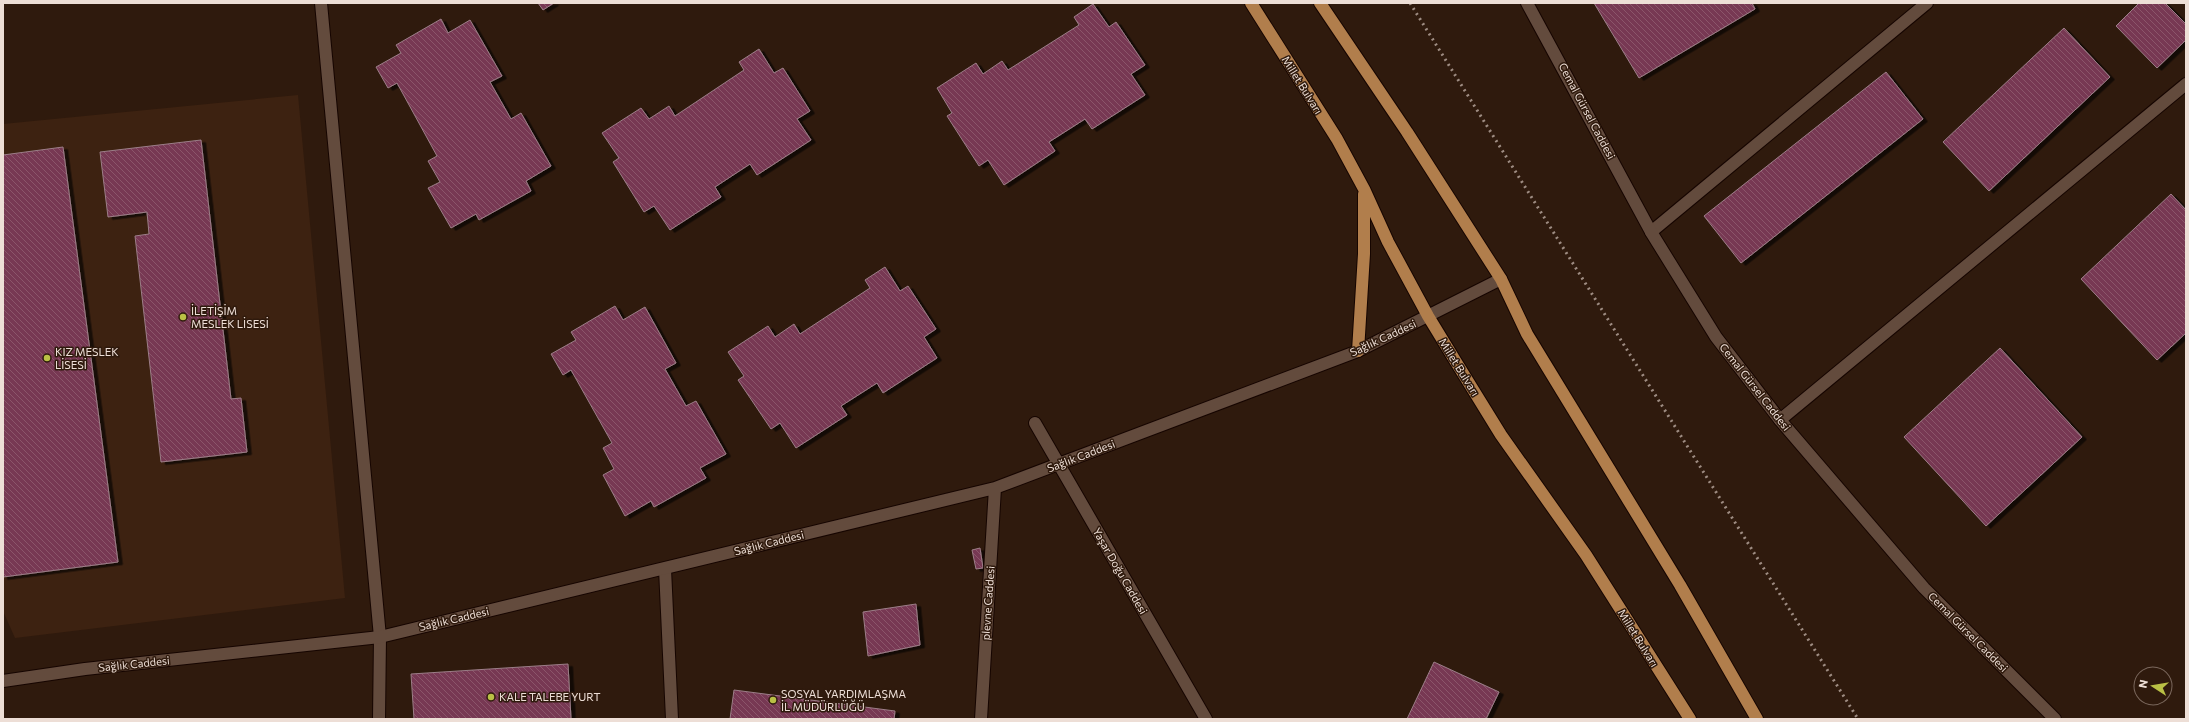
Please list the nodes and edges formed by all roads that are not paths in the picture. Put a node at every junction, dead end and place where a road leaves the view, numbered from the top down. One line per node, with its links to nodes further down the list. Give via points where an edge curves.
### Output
1 (321, 3): 17 (street)
2 (1251, 3): 7 (main road, Millet Bulvarı, via 1337,139)
3 (1320, 3): 9 (main road, via 1407,132)
4 (1527, 3): 8 (street, Cemal Gürsel Caddesi)
5 (1927, 3): 8 (street)
6 (2186, 84): 12 (street)
7 (1364, 189): 10 (main road, Millet Bulvarı, via 1388,242); 11 (main road, via 1364,254)
8 (1651, 232): 12 (street, Cemal Gürsel Caddesi, via 1716,337)
9 (1501, 279): 10 (street, Sağlık Caddesi); 24 (main road, via 1527,334 1680,585)
10 (1428, 316): 11 (street, Sağlık Caddesi); 23 (main road, Millet Bulvarı, via 1501,435 1586,554)
11 (1358, 351): 14 (street, Sağlık Caddesi)
12 (1780, 420): 25 (street, Cemal Gürsel Caddesi, via 1924,588)
13 (1036, 423): 14 (street, Yaşar Doğu Caddesi)
14 (1060, 465): 15 (street, Sağlık Caddesi); 22 (street, Yaşar Doğu Caddesi)
15 (995, 488): 16 (street, Sağlık Caddesi); 21 (street, plevne Caddesi)
16 (665, 569): 17 (street, Sağlık Caddesi); 20 (street)
17 (380, 637): 18 (street, Sağlık Caddesi, via 85,669); 19 (street)
18 (3, 681)
19 (378, 719)
20 (672, 719)
21 (981, 719)
22 (1206, 719)
23 (1690, 719)
24 (1757, 719)
25 (2055, 719)

